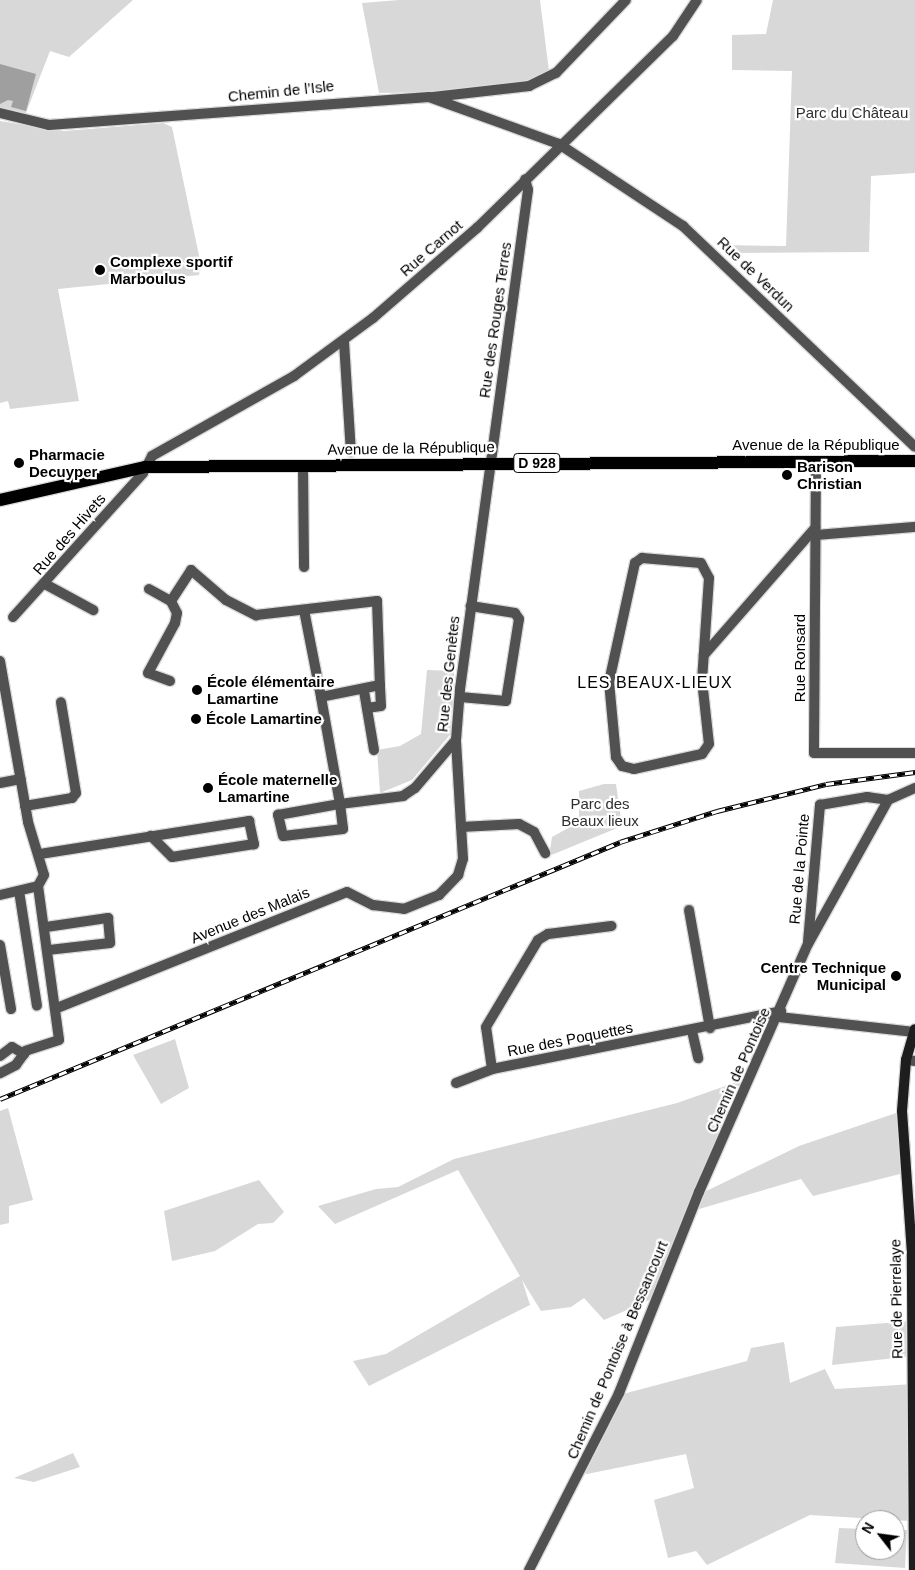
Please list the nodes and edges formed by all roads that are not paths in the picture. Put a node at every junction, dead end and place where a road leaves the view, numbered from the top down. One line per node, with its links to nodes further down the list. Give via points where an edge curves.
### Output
1 (626, 0): 3 (street, via 556,73 529,86)
2 (696, 0): 5 (street, Rue Carnot, via 673,36)
3 (429, 97): 4 (street, Chemin de l’Isle, via 49,125); 5 (street, Chemin de l’Isle)
4 (0, 112)
5 (559, 144): 6 (street, Rue Carnot); 8 (street, Rue de Verdun, via 683,226)
6 (525, 179): 7 (street, Rue Carnot, via 477,228); 13 (street, Rue des Rouges Terres, via 528,190)
7 (344, 342): 9 (street, Rue Carnot); 10 (street)
8 (914, 444)
9 (161, 451): 15 (street, Rue Carnot); 16 (street)
10 (351, 452)
11 (915, 461): 12 (main road, Avenue de la République / D 928)
12 (816, 462): 13 (main road, Avenue de la République / D 928); 19 (street, Rue Ronsard)
13 (491, 464): 14 (main road, Avenue de la République / D 928); 24 (street, Rue des Genètes)
14 (302, 466): 16 (main road, Avenue de la République / D 928); 20 (street)
15 (145, 467): 16 (main road, Avenue de la République / D 928); 17 (main road, Avenue de la République / D 928); 21 (street, Rue des Hivets)
16 (160, 467)
17 (0, 500)
18 (915, 527): 19 (street)
19 (815, 532): 28 (street); 40 (street, Rue Ronsard, via 814,752 819,755)
20 (304, 567)
21 (45, 584): 25 (street); 27 (street, Rue des Hivets)
22 (149, 589): 23 (street)
23 (171, 601): 26 (street, via 191,570 226,600 256,615); 30 (street, via 177,613 175,623 148,672)
24 (471, 606): 35 (street, Rue des Genètes); 35 (street, via 515,613 519,619 506,701)
25 (93, 610)
26 (304, 610): 31 (street, via 377,600); 34 (street)
27 (13, 617)
28 (704, 655): 28 (street, via 709,578 700,563 642,558 635,563 609,682 616,757 622,766 634,769 702,754 708,744 702,680)
29 (0, 661): 33 (street)
30 (170, 681)
31 (380, 685): 32 (street); 37 (street, via 381,706)
32 (364, 691): 34 (street); 37 (street)
33 (3, 697): 41 (street)
34 (321, 697): 45 (street)
35 (460, 697): 38 (street, Rue des Genètes)
36 (61, 702): 46 (street, via 76,793 72,798)
37 (367, 708): 39 (street)
38 (456, 740): 45 (street, via 416,788 403,796); 47 (street, Rue des Genètes)
39 (374, 750)
40 (915, 753)
41 (21, 779): 42 (street); 46 (street)
42 (0, 783)
43 (915, 788): 44 (street)
44 (888, 800): 58 (street, Chemin de Pontoise); 58 (street, Rue de la Pointe, via 868,797 820,805)
45 (340, 804): 45 (street, via 343,829 282,836 278,815)
46 (25, 806): 50 (street)
47 (461, 827): 49 (street, via 519,824 534,832); 51 (street, Rue des Genètes, via 463,859)
48 (151, 836): 48 (street, via 249,821 254,844 172,857); 50 (street)
49 (545, 853)
50 (40, 854): 52 (street, via 44,875)
51 (450, 884): 62 (street, Avenue des Malais, via 439,895 404,909 372,905 347,892)
52 (38, 886): 53 (street); 57 (street)
53 (19, 891): 54 (street); 61 (street)
54 (0, 894)
55 (689, 910): 65 (street)
56 (611, 926): 72 (street, via 548,934 538,940 486,1027)
57 (46, 927): 60 (street); 60 (street, via 108,918 110,943)
58 (808, 944): 64 (street, Chemin de Pontoise)
59 (0, 945): 63 (street)
60 (49, 950): 62 (street)
61 (36, 1006)
62 (57, 1008): 68 (street, via 58,1044)
63 (11, 1009)
64 (780, 1014): 65 (street, Rue des Poquettes); 66 (street, Rue des Poquettes); 75 (street, Chemin de Pontoise)
65 (710, 1028): 67 (street, Rue des Poquettes)
66 (914, 1030): 71 (main road, Rue de Pierrelaye)
67 (692, 1031): 70 (street); 72 (street, Rue des Poquettes)
68 (24, 1054): 69 (street, via 12,1047); 73 (street, via 16,1066)
69 (0, 1056)
70 (698, 1058)
71 (911, 1060): 76 (main road, Rue de Pierrelaye, via 902,1112)
72 (492, 1069): 74 (street, Rue des Poquettes)
73 (0, 1073)
74 (456, 1083)
75 (699, 1192): 77 (street, Chemin de Pontoise à Bessancourt, via 618,1392)
76 (914, 1254): 78 (main road, Rue de Pierrelaye)
77 (529, 1570)
78 (914, 1570)

